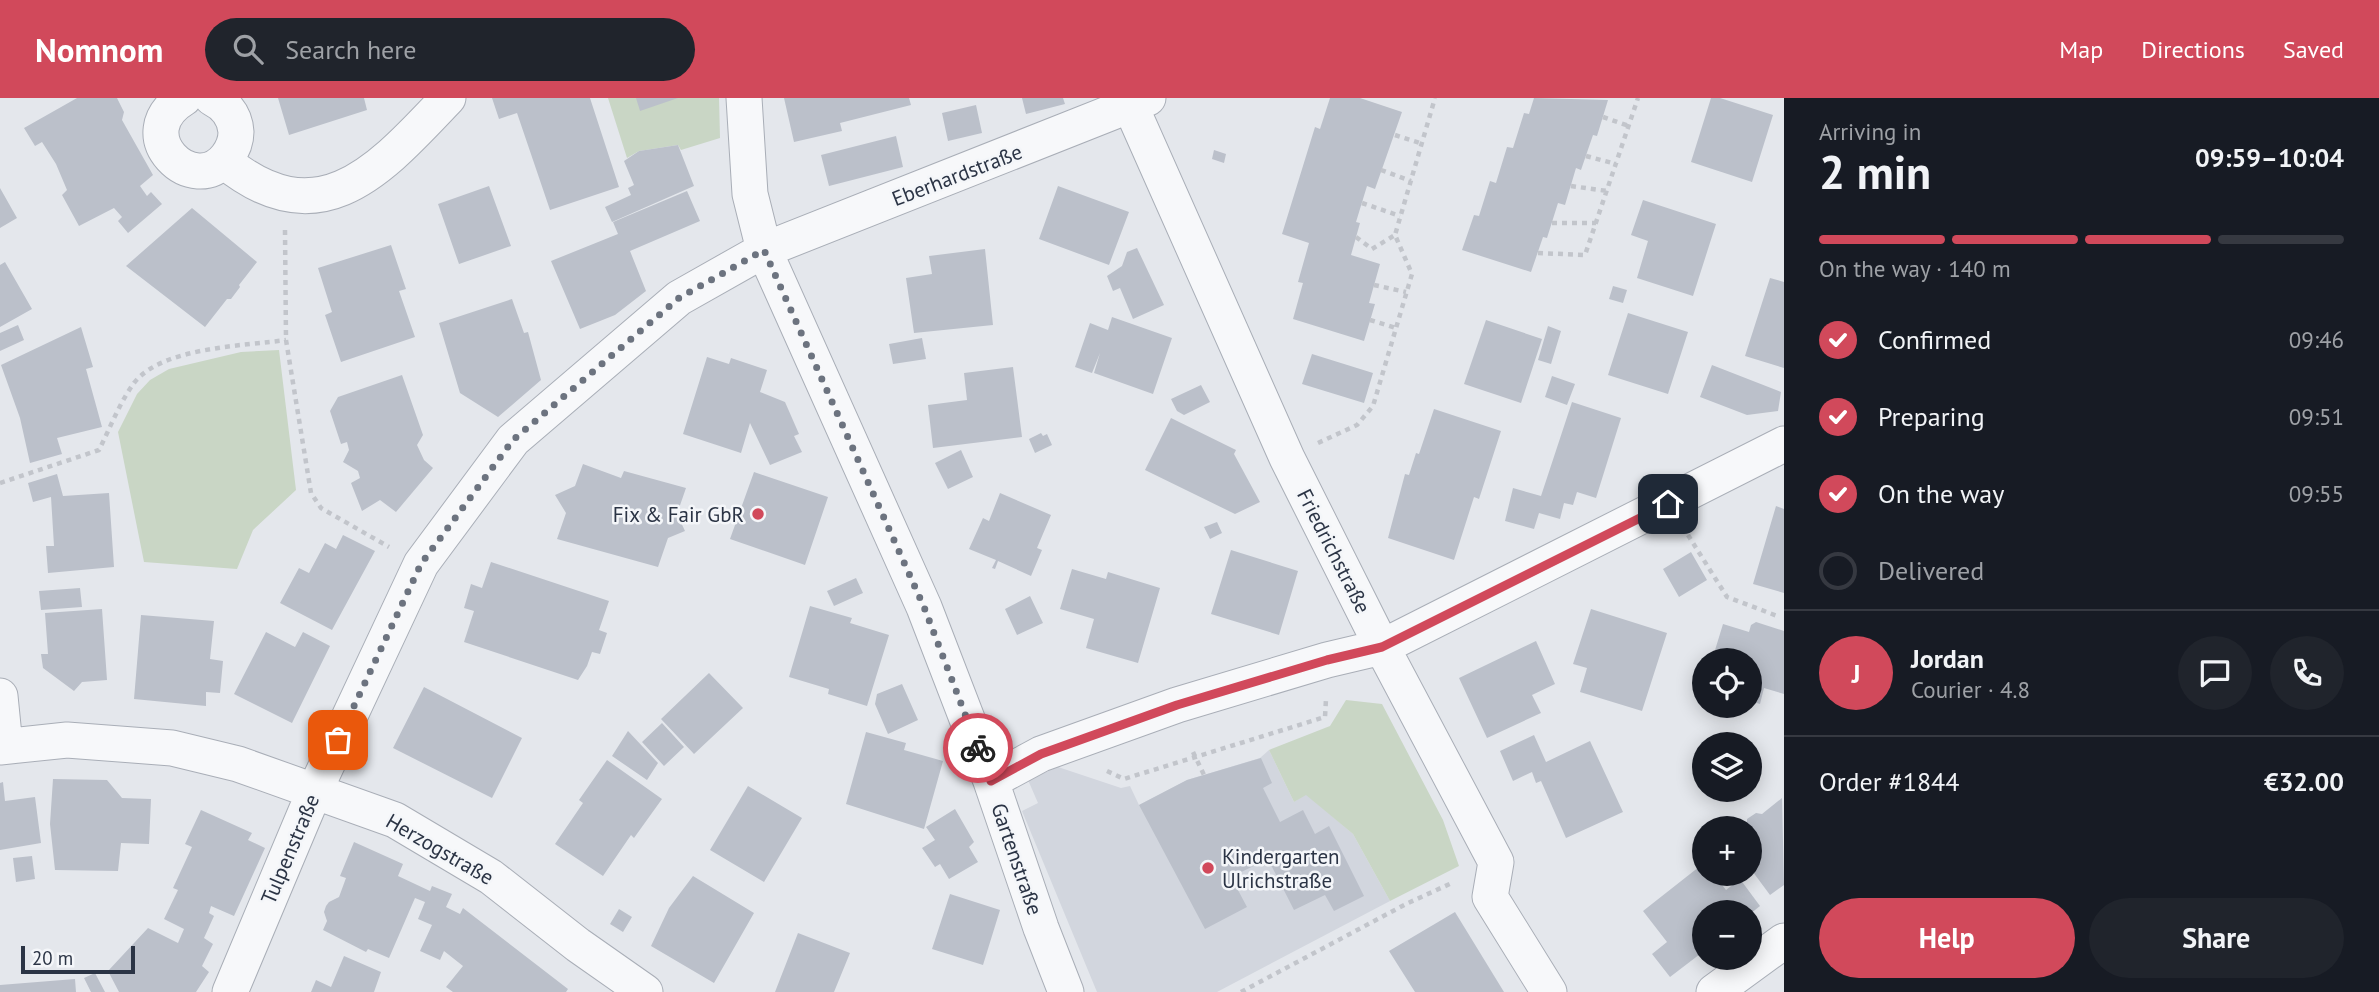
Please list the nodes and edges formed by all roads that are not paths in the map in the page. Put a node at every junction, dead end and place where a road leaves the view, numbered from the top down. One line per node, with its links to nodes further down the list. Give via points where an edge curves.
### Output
1 (184, 98): 6 (street, via 173,105 161,128 166,153 175,163 199,171)
2 (212, 98): 6 (street, via 225,106 234,121 234,147)
3 (448, 98): 6 (street, via 396,153 342,190 285,194 239,174)
4 (744, 98): 7 (street, Gartenstraße, via 750,194)
5 (1135, 101): 7 (street, Eberhardstraße); 9 (street, Friedrichstraße, via 1287,458)
6 (224, 161)
7 (764, 250): 12 (street, Gartenstraße, via 924,607); 13 (street, Tulpenstraße, via 679,298 513,440 421,564)
8 (1784, 444): 9 (street)
9 (1382, 647): 12 (street, via 1177,705 1041,754); 18 (street, Friedrichstraße, via 1496,862 1490,897)
10 (0, 696): 11 (street)
11 (3, 747): 13 (street, Herzogstraße, via 67,740 172,748)
12 (991, 781): 17 (street, Gartenstraße)
13 (315, 790): 15 (street, Tulpenstraße); 16 (street, Herzogstraße, via 395,820 491,877)
14 (1784, 941): 19 (street)
15 (230, 992)
16 (645, 992)
17 (1066, 992)
18 (1549, 992)
19 (1714, 992)

